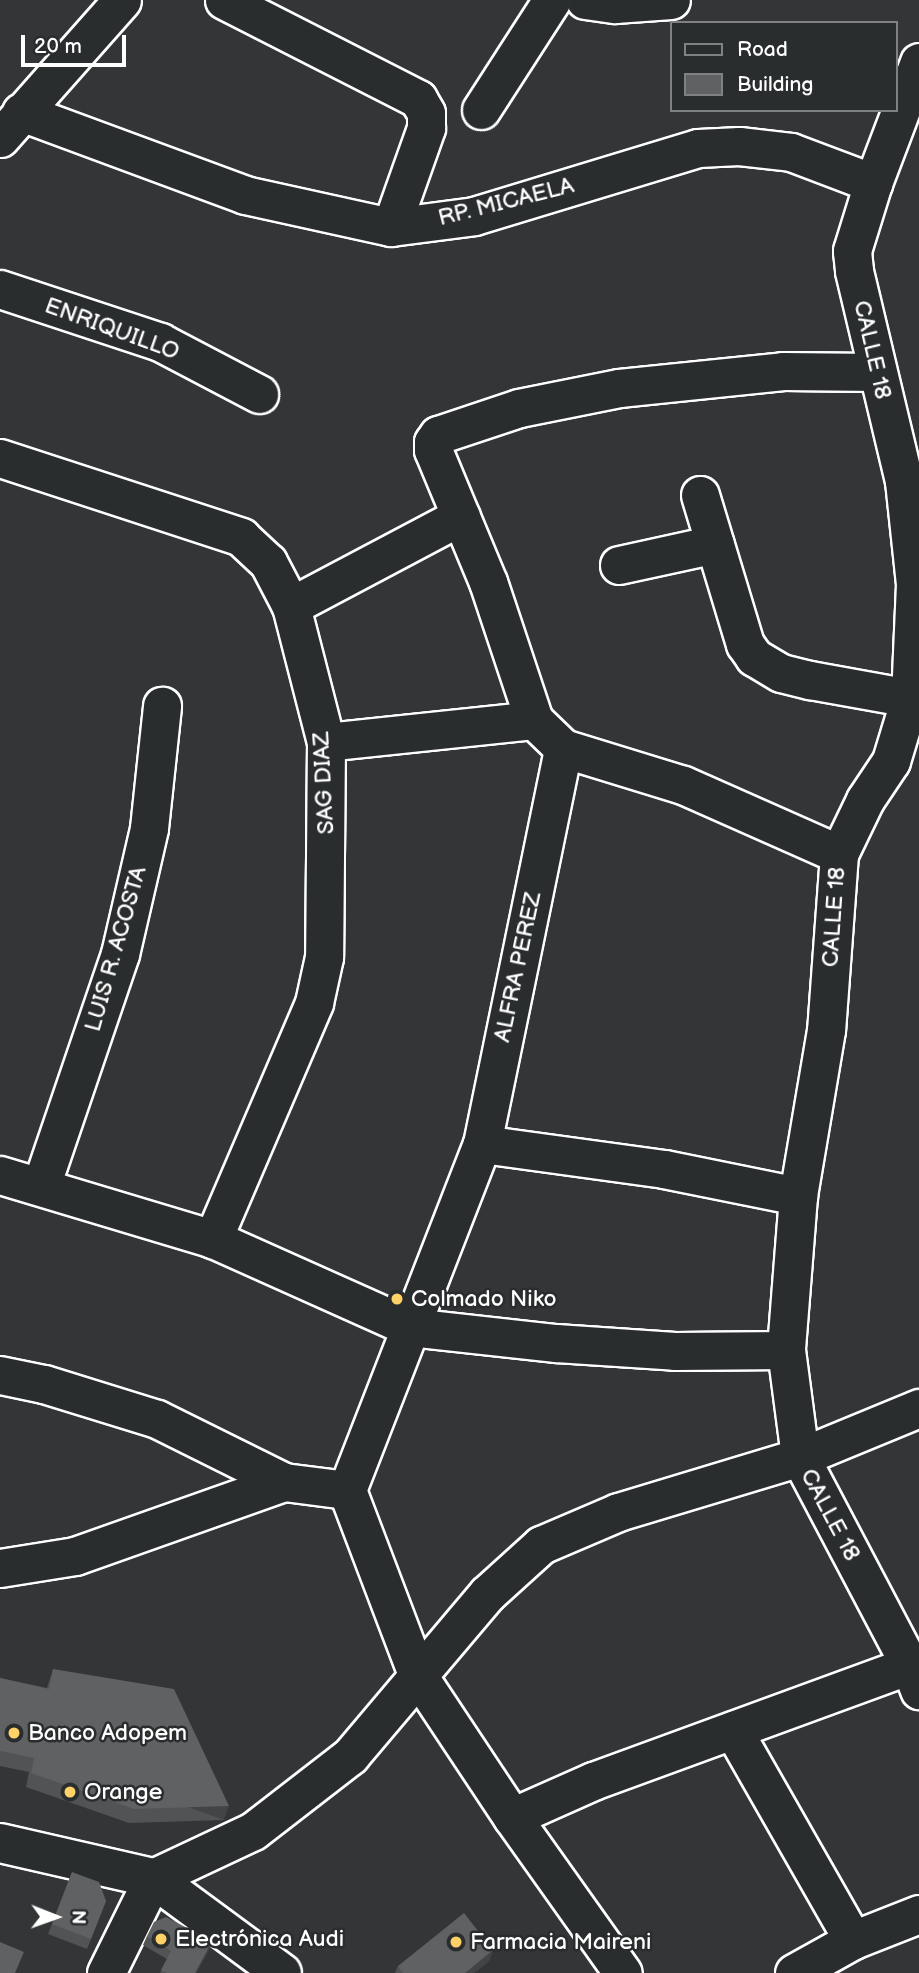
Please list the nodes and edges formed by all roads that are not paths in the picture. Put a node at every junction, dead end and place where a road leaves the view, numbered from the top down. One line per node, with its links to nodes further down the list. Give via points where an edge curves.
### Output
1 (122, 0): 8 (street)
2 (225, 0): 10 (street, via 418,99 426,113 426,128)
3 (552, 0): 7 (street)
4 (585, 0): 5 (street, via 615,4)
5 (671, 0)
6 (919, 62): 9 (street, CALLE 18)
7 (481, 110)
8 (11, 125): 10 (street, RP. MICAELA, via 245,195)
9 (873, 183): 10 (street, RP. MICAELA, via 791,152 739,146 698,148 474,216); 12 (street, CALLE 18, via 852,251)
10 (391, 228)
11 (0, 289): 13 (street, ENRIQUILLO, via 160,342)
12 (877, 372): 16 (street, via 783,371 619,388 519,408 438,435 433,450); 20 (street, CALLE 18, via 904,481 915,584)
13 (259, 394)
14 (0, 458): 19 (street, SAG DIAZ, via 241,537 268,562)
15 (700, 495): 17 (street)
16 (461, 516): 19 (street); 22 (street)
17 (715, 544): 18 (street); 20 (street, via 745,644 754,657 791,675)
18 (619, 565)
19 (291, 606): 23 (street, SAG DIAZ)
20 (910, 698): 25 (street, CALLE 18, via 891,761 865,800)
21 (162, 706): 28 (street, LUIS R. ACOSTA, via 149,828 120,954)
22 (534, 720): 23 (street); 24 (street)
23 (327, 742): 30 (street, SAG DIAZ, via 326,921 314,1003)
24 (563, 748): 25 (street, via 683,785); 26 (street, ALFRA PEREZ)
25 (839, 854): 29 (street, CALLE 18, via 826,1030)
26 (481, 1144): 29 (street, via 664,1169); 31 (street, ALFRA PEREZ)
27 (0, 1175): 28 (street)
28 (41, 1186): 30 (street)
29 (798, 1196): 32 (street, CALLE 18)
30 (213, 1239): 31 (street)
31 (410, 1327): 32 (street, via 662,1350); 37 (street, ALFRA PEREZ)
32 (786, 1350): 35 (street, CALLE 18)
33 (0, 1375): 36 (street, via 157,1419)
34 (919, 1409): 35 (street)
35 (800, 1457): 39 (street, CALLE 18); 40 (street, via 618,1512 541,1545 488,1594)
36 (284, 1482): 37 (street); 38 (street, via 75,1556)
37 (347, 1490): 40 (street)
38 (0, 1568)
39 (916, 1672): 41 (street, via 876,1678)
40 (418, 1674): 42 (street); 44 (street, via 350,1756 264,1823)
41 (733, 1730): 42 (street); 46 (street)
42 (512, 1816): 49 (street)
43 (0, 1843): 44 (street)
44 (153, 1878): 47 (street); 48 (street)
45 (919, 1914): 46 (street)
46 (853, 1940): 50 (street)
47 (106, 1973)
48 (282, 1973)
49 (623, 1973)
50 (793, 1973)

